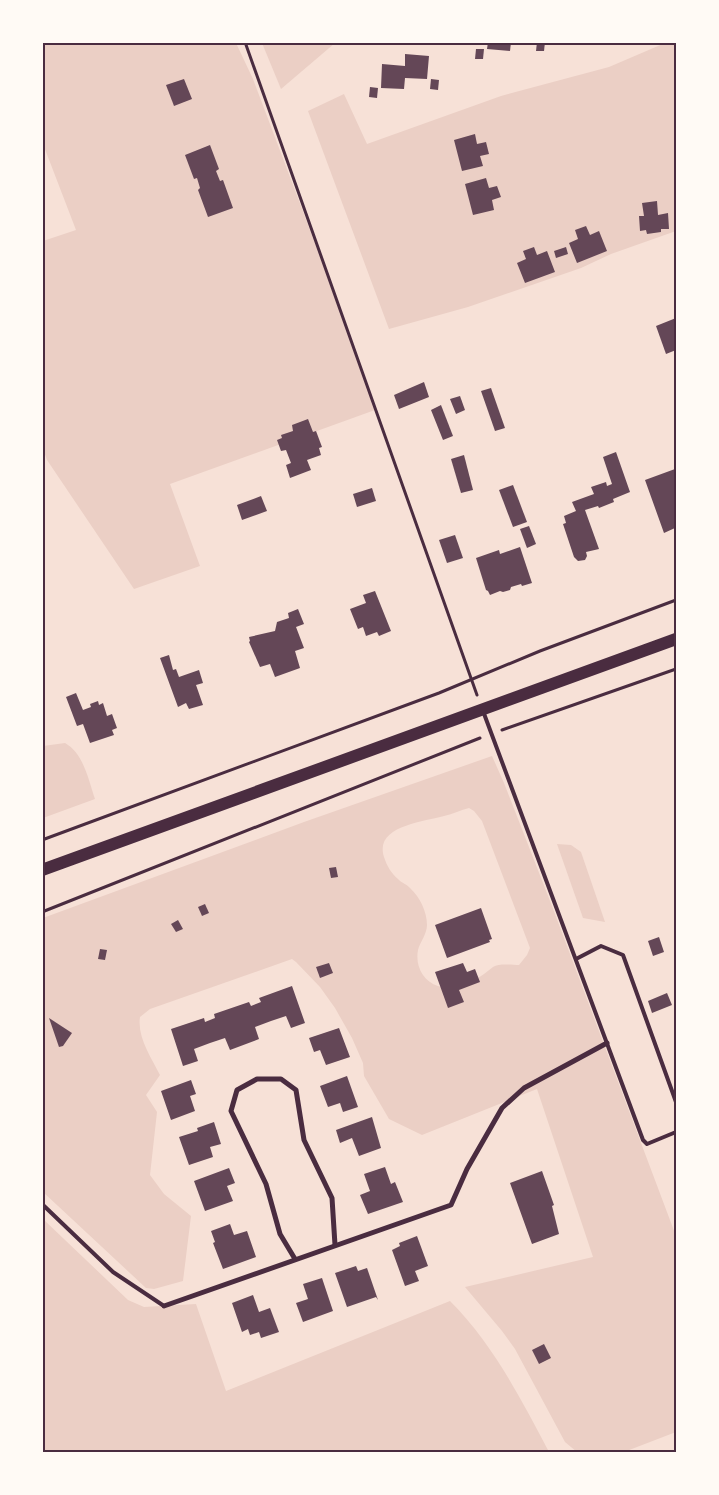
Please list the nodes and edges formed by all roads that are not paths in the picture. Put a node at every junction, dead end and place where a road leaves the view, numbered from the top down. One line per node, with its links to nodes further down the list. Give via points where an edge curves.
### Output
1 (676, 639): 2 (main road)
2 (482, 709): 3 (main road); 4 (lane)
3 (42, 870)
4 (576, 958): 5 (lane); 6 (lane, via 601,946 623,955)
5 (607, 1043): 7 (lane, via 643,1140 647,1144); 9 (street, via 524,1088 502,1108 467,1169 451,1205)
6 (676, 1102)
7 (676, 1132)
8 (42, 1204): 11 (lane, via 113,1272)
9 (335, 1245): 10 (street); 10 (street, via 332,1198 304,1140 296,1090 281,1079 257,1079 238,1090 231,1111 266,1184 280,1234)
10 (295, 1259): 11 (street)
11 (164, 1306)

